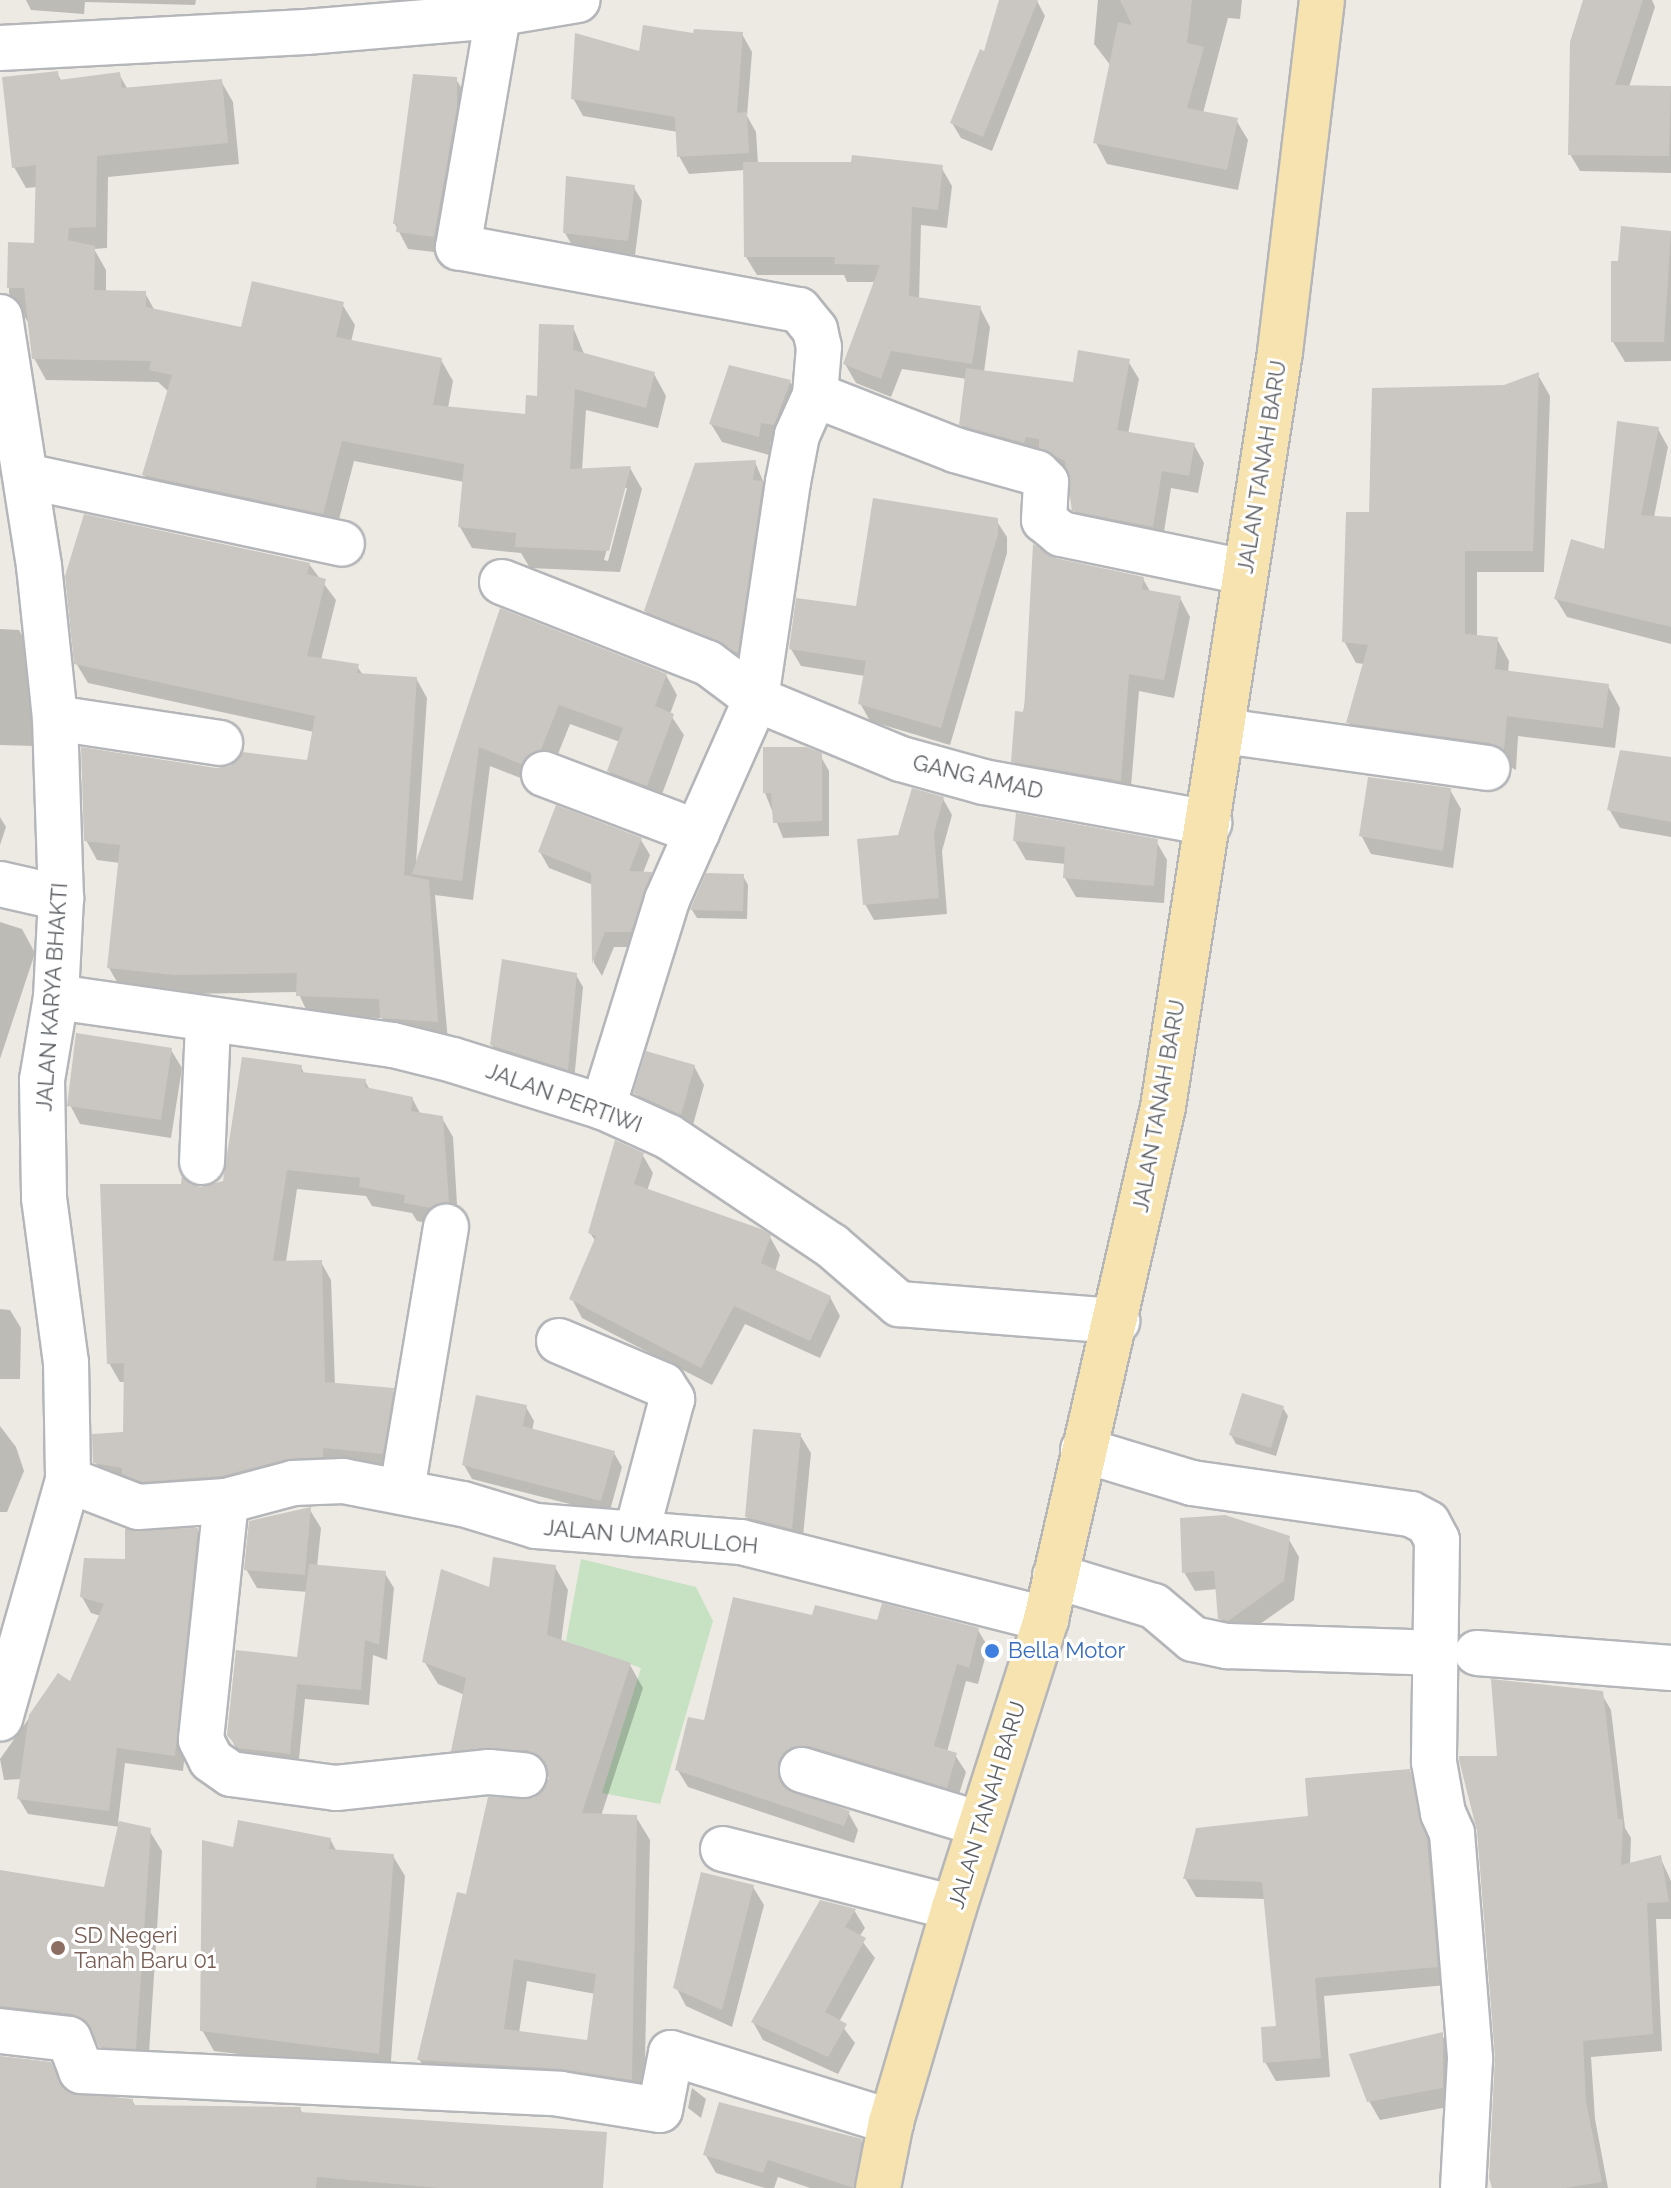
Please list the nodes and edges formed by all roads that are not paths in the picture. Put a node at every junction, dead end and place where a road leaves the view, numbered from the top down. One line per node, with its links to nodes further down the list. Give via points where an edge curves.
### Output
1 (577, 0): 3 (street)
2 (1322, 0): 9 (main road, JALAN TANAH BARU, via 1280,352)
3 (481, 9): 4 (street); 6 (street, via 458,247 799,310 815,330 819,347)
4 (0, 48)
5 (0, 317): 7 (street, JALAN KARYA BHAKTI)
6 (815, 395): 9 (street, via 955,450 1037,473 1046,482 1044,520 1061,534); 11 (street, via 797,435)
7 (26, 476): 8 (street); 12 (street, JALAN KARYA BHAKTI)
8 (342, 544)
9 (1245, 572): 13 (main road, JALAN TANAH BARU)
10 (502, 582): 11 (street, GANG AMAD, via 708,663)
11 (756, 699): 17 (street, GANG AMAD, via 901,759 984,782); 18 (street)
12 (55, 718): 14 (street); 20 (street, JALAN KARYA BHAKTI)
13 (1244, 733): 15 (street); 17 (main road, JALAN TANAH BARU)
14 (220, 743)
15 (1487, 768)
16 (544, 774): 18 (street)
17 (1209, 823): 26 (main road, JALAN TANAH BARU, via 1163,1107)
18 (697, 832): 23 (street, via 667,900)
19 (0, 884): 20 (street)
20 (61, 898): 21 (street, JALAN KARYA BHAKTI)
21 (56, 997): 22 (street, JALAN PERTIWI); 29 (street, JALAN KARYA BHAKTI, via 42,1080 44,1198 66,1362)
22 (208, 1022): 23 (street, JALAN PERTIWI, via 393,1045); 24 (street)
23 (603, 1107): 26 (street, JALAN PERTIWI, via 669,1137 832,1246 899,1304)
24 (202, 1162)
25 (446, 1227): 30 (street)
26 (1117, 1321): 28 (main road, JALAN TANAH BARU)
27 (559, 1341): 32 (street, via 663,1385 672,1399)
28 (1100, 1455): 33 (main road, JALAN TANAH BARU); 35 (street, via 1192,1483 1411,1514 1428,1523 1437,1540)
29 (68, 1480): 31 (street, JALAN UMARULLOH, via 138,1507); 38 (street, JALAN KARYA BHAKTI)
30 (402, 1490): 31 (street, JALAN UMARULLOH, via 343,1481 293,1483); 32 (street, JALAN UMARULLOH, via 536,1526)
31 (226, 1501): 40 (street, via 201,1740 211,1760 231,1774 336,1788 489,1772)
32 (636, 1534): 34 (street, JALAN UMARULLOH, via 741,1542 806,1555)
33 (1067, 1579): 34 (main road, JALAN TANAH BARU); 35 (street, via 1154,1606 1193,1639 1227,1646)
34 (1046, 1619): 41 (main road, JALAN TANAH BARU)
35 (1433, 1653): 47 (street, via 1434,1762 1452,1833 1470,2059)
36 (1477, 1653): 37 (street)
37 (1671, 1668)
38 (0, 1718)
39 (802, 1770): 41 (street)
40 (524, 1775)
41 (980, 1824): 43 (main road, JALAN TANAH BARU)
42 (723, 1849): 43 (street)
43 (954, 1908): 45 (main road, JALAN TANAH BARU)
44 (0, 2031): 45 (street, via 69,2039 81,2071 560,2094 660,2110 671,2053)
45 (891, 2122): 46 (main road, JALAN TANAH BARU)
46 (878, 2188)
47 (1463, 2188)

